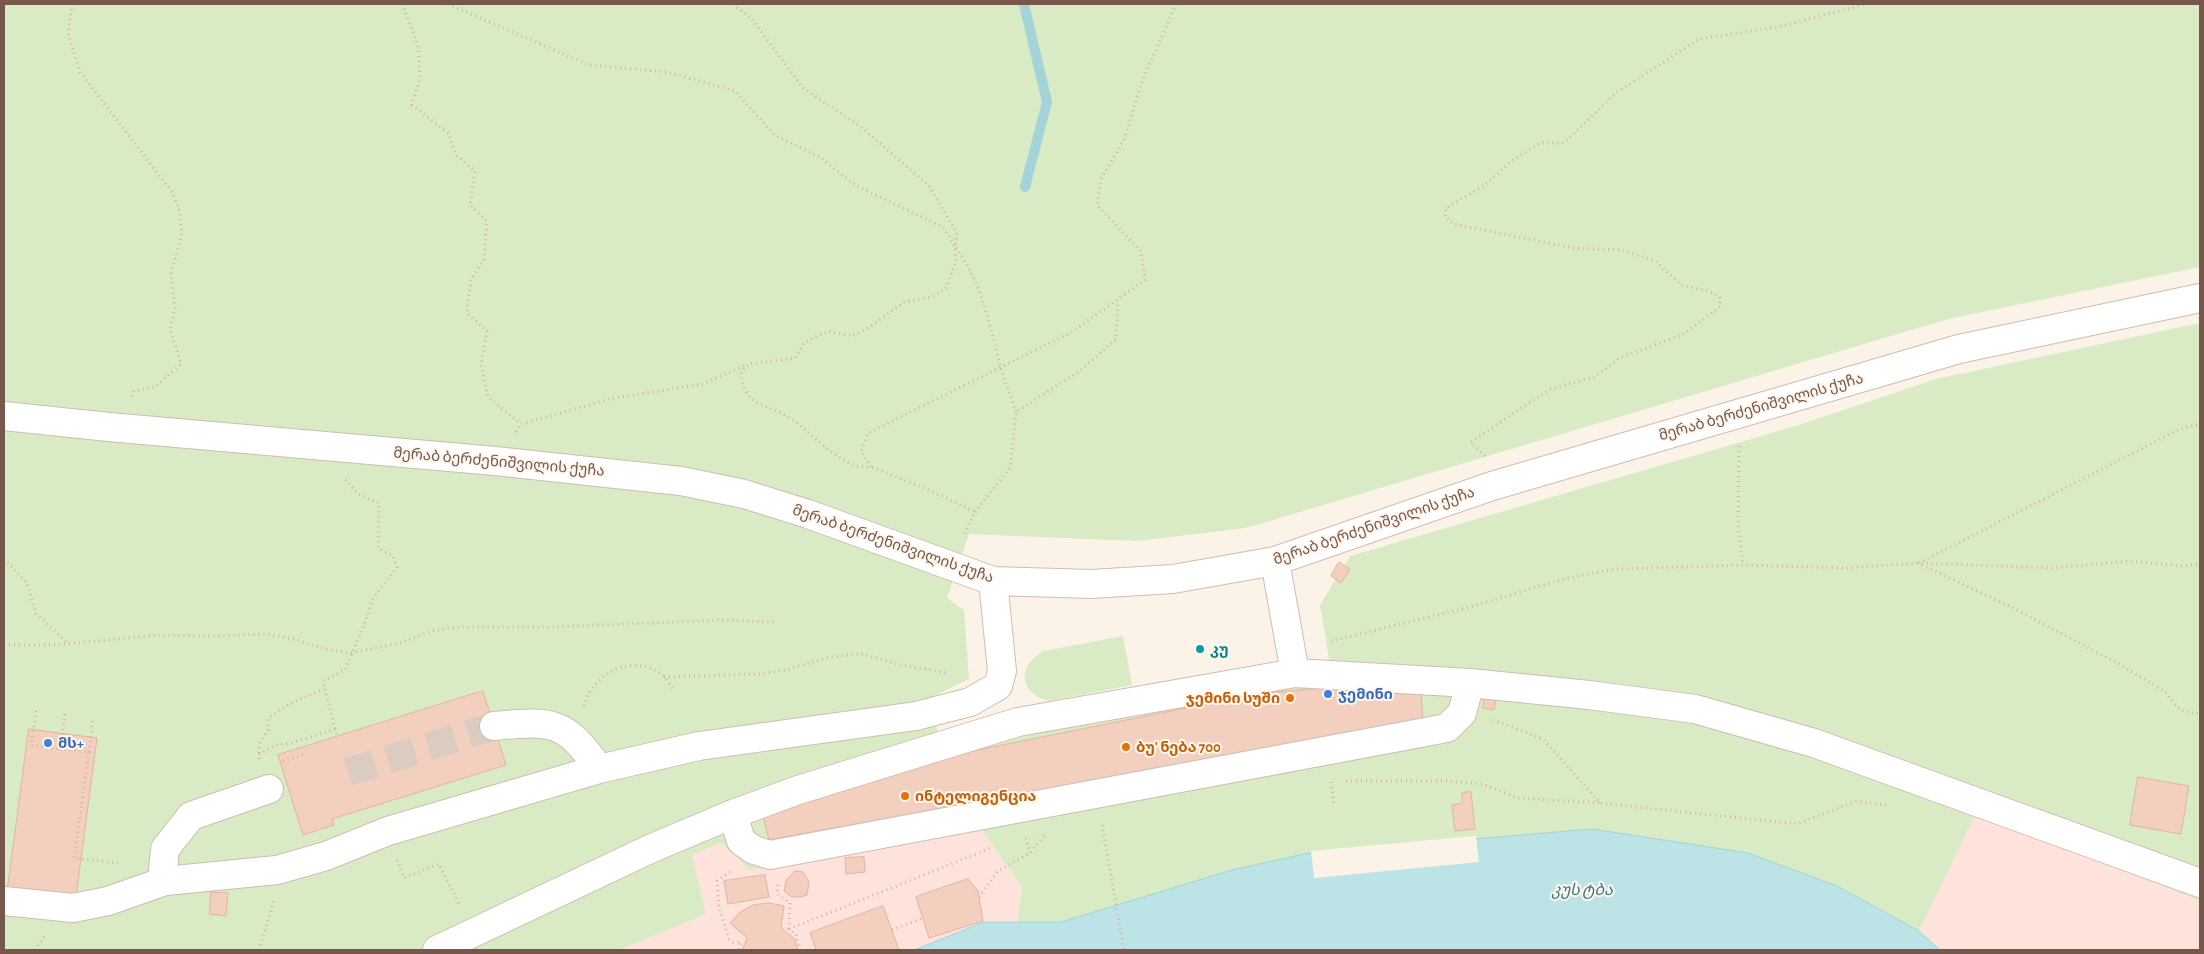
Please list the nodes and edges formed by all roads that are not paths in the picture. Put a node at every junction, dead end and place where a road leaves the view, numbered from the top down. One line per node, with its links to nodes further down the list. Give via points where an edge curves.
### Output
1 (2200, 298): 3 (street, მერაბ ბერძენიშვილის ქუჩა, via 1959,349 1492,486)
2 (4, 416): 4 (street, მერაბ ბერძენიშვილის ქუჩა, via 681,481 744,494 808,514)
3 (1275, 561): 4 (street, მერაბ ბერძენიშვილის ქუჩა, via 1173,579 1091,584); 5 (street)
4 (993, 581): 7 (street, via 1002,672)
5 (1293, 661): 6 (street); 8 (street)
6 (1470, 683): 12 (street, via 1462,713 1447,728 1411,737 770,855 741,841); 14 (street, via 1696,709 1814,743)
7 (992, 690): 8 (street); 10 (street, via 970,702 916,716 699,746)
8 (1018, 722): 12 (street, via 798,790)
9 (494, 726): 10 (street, via 538,722 569,733 580,742)
10 (599, 769): 13 (street, via 388,831 326,856 277,870)
11 (269, 789): 13 (street, via 192,816 165,849)
12 (733, 814): 16 (street, via 652,848)
13 (165, 881): 15 (street, via 108,901 73,908)
14 (2200, 883)
15 (4, 901)
16 (437, 950)

